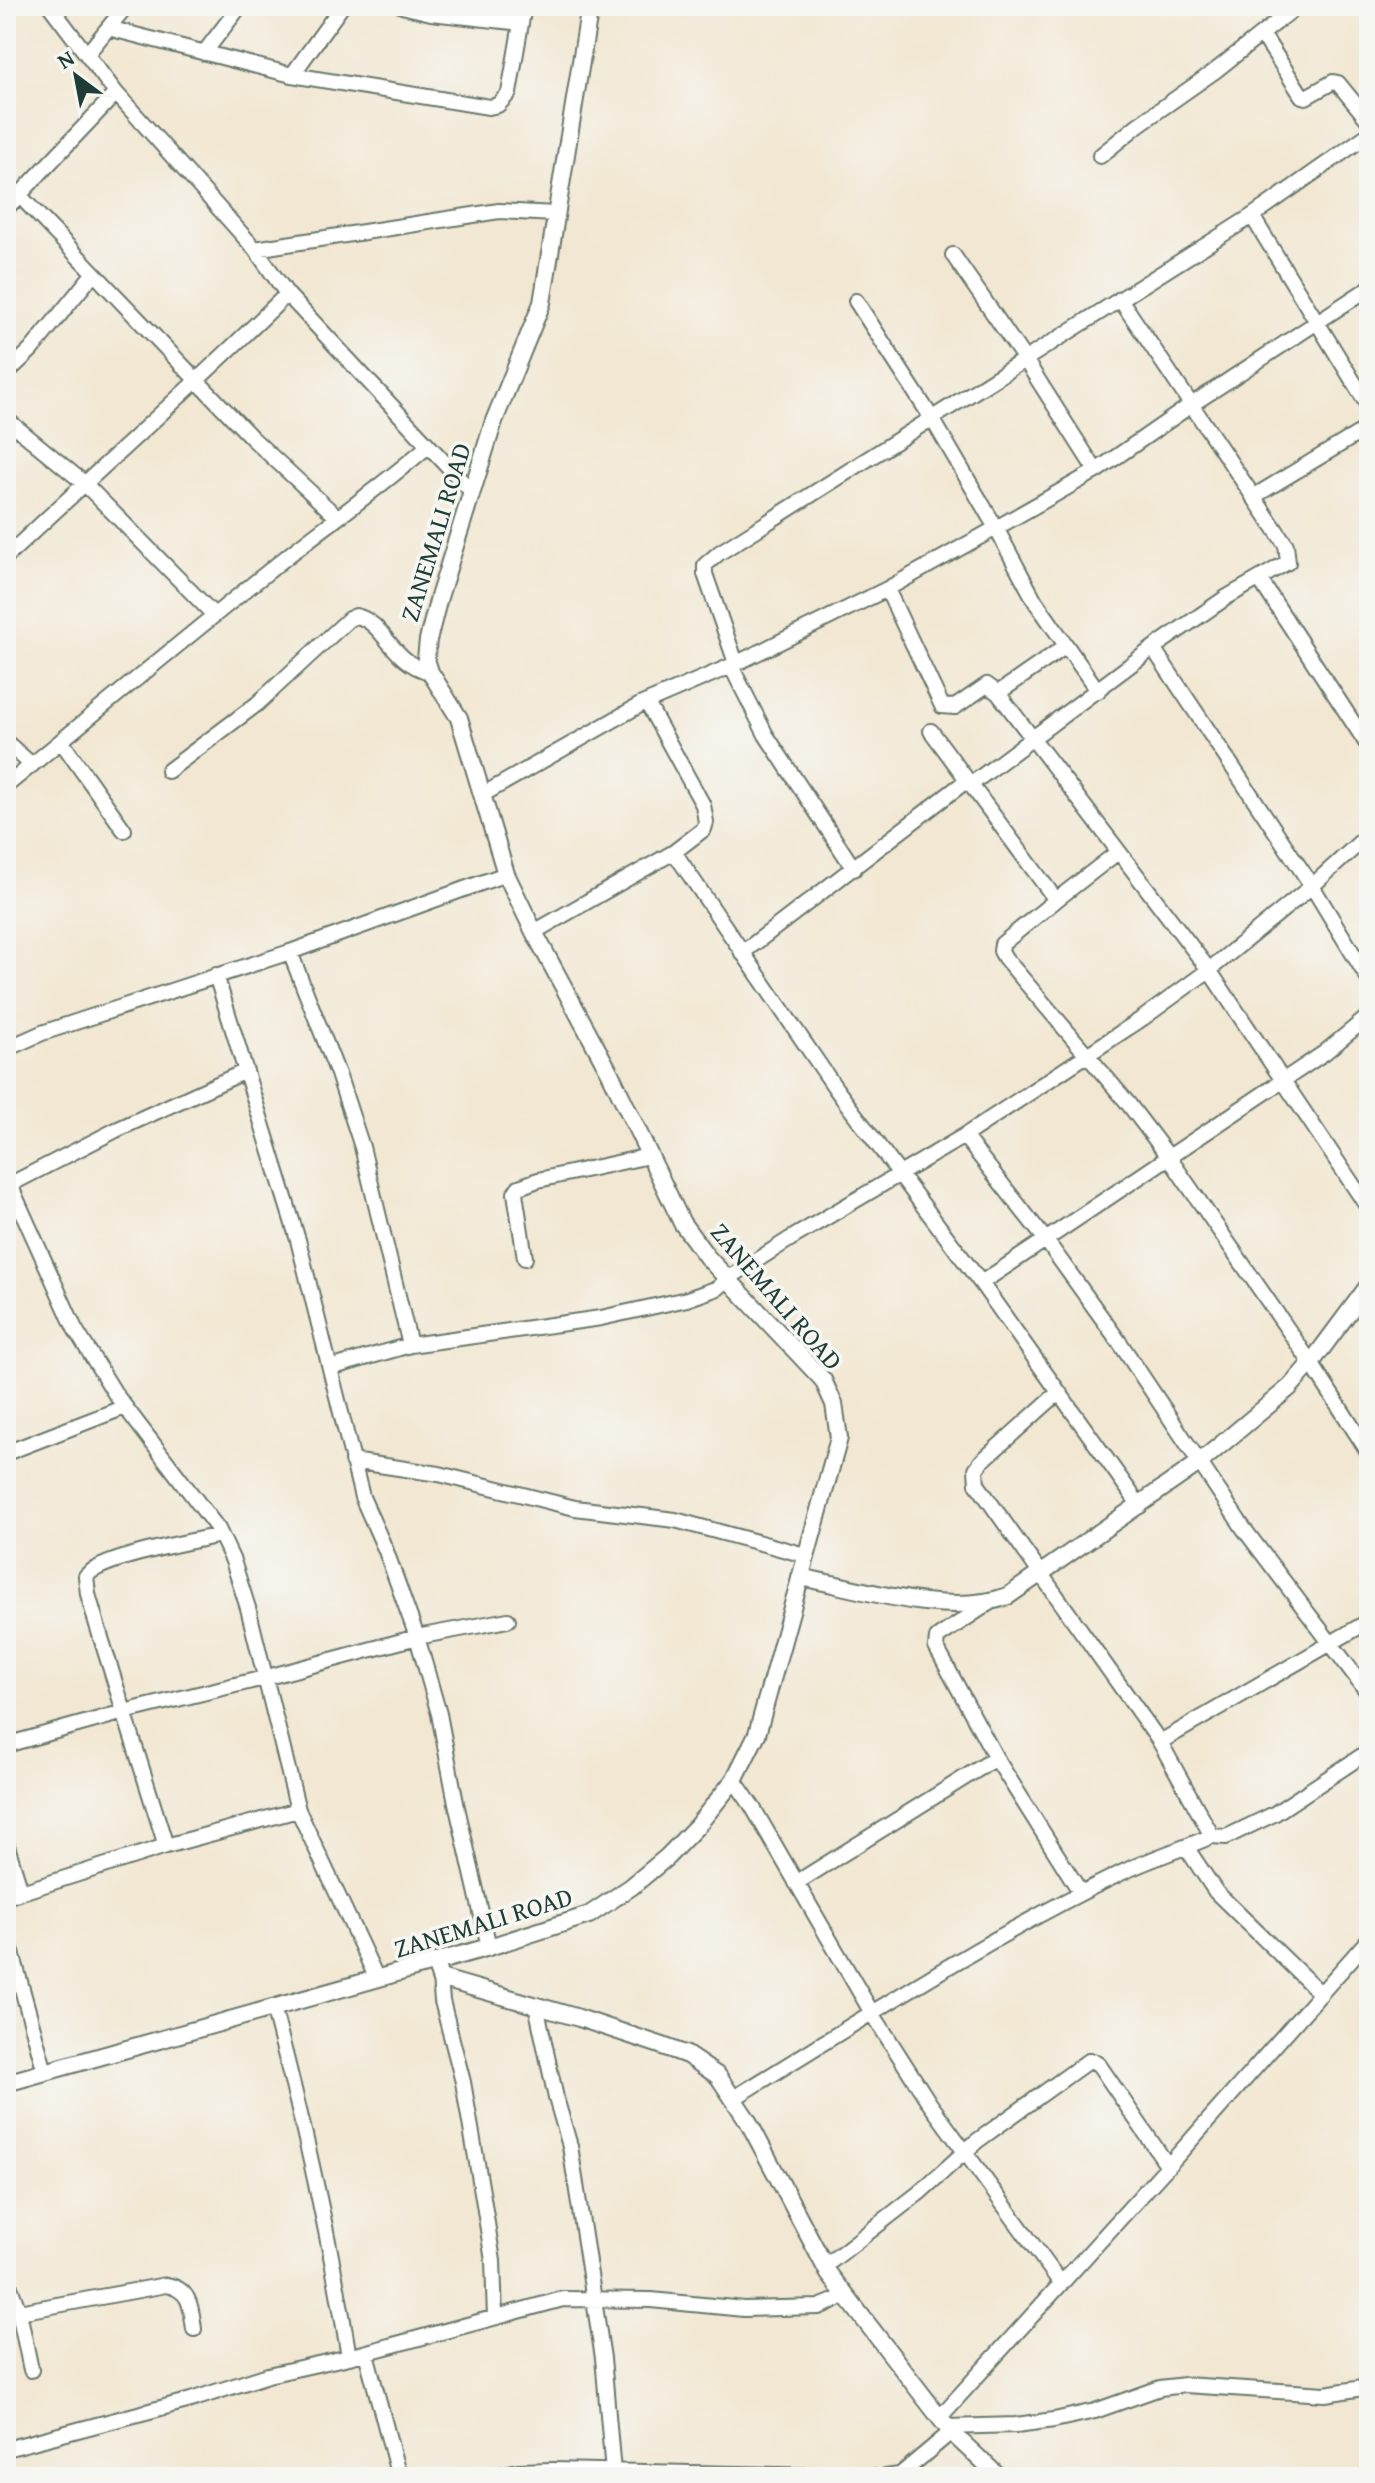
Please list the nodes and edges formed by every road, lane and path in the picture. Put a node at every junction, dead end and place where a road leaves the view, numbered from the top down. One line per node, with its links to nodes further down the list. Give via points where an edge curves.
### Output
1 (50, 6): 13 (street)
2 (126, 6): 10 (street)
3 (240, 6): 12 (street)
4 (342, 6): 14 (street)
5 (402, 6): 9 (street)
6 (524, 6): 9 (street)
7 (590, 6): 21 (street, ZANEMALI ROAD)
8 (1297, 6): 11 (street)
9 (521, 23): 14 (street, via 509,93 498,105)
10 (108, 28): 12 (street); 13 (street)
11 (1262, 34): 16 (street, via 1302,96 1338,83); 18 (street)
12 (204, 53): 14 (street)
13 (87, 54): 15 (street)
14 (292, 75)
15 (116, 93): 19 (street); 23 (street)
16 (1369, 121)
17 (1369, 134): 22 (street)
18 (1100, 156)
19 (20, 196): 20 (street); 25 (street)
20 (6, 209)
21 (555, 214): 23 (street, via 499,211); 42 (street, ZANEMALI ROAD, via 542,303 494,421)
22 (1252, 216): 28 (street); 30 (street)
23 (255, 249): 27 (street)
24 (953, 255): 31 (street)
25 (93, 274): 32 (street); 33 (street)
26 (1369, 288): 30 (street)
27 (287, 294): 33 (street); 39 (street)
28 (1120, 299): 31 (street); 34 (street)
29 (856, 301): 37 (street)
30 (1317, 322): 34 (street); 35 (street)
31 (1026, 361): 37 (street); 40 (street)
32 (6, 374)
33 (199, 381): 41 (street); 44 (street)
34 (1191, 405): 40 (street); 43 (street)
35 (1369, 407)
36 (6, 419): 41 (street)
37 (933, 420): 45 (street); 52 (street, via 705,565)
38 (1369, 427): 43 (street)
39 (428, 446): 42 (street); 44 (street)
40 (1096, 471): 45 (street)
41 (84, 483): 46 (street); 49 (street)
42 (472, 492): 53 (street, ZANEMALI ROAD, via 428,640)
43 (1253, 497): 47 (street, via 1289,557)
44 (337, 517): 49 (street)
45 (996, 528): 48 (street); 50 (street)
46 (6, 557)
47 (1260, 580): 51 (street); 61 (street)
48 (887, 589): 52 (street); 55 (street, via 942,706 955,707 987,685)
49 (214, 615): 59 (street)
50 (1066, 646): 54 (street); 55 (street)
51 (1153, 648): 54 (street); 73 (street)
52 (733, 665): 56 (street); 71 (street, via 766,735)
53 (430, 672): 63 (street, via 415,669 372,624 356,616 257,704); 66 (street, ZANEMALI ROAD, via 459,718)
54 (1098, 691): 58 (street)
55 (998, 693): 58 (street)
56 (647, 703): 66 (street); 69 (street, via 706,815 704,829)
57 (931, 731): 64 (street)
58 (1033, 738): 64 (street); 70 (street)
59 (61, 741): 62 (street); 67 (street)
60 (6, 742): 62 (street)
61 (1369, 747)
62 (32, 765): 65 (street)
63 (168, 771)
64 (968, 783): 71 (street); 74 (street)
65 (6, 786)
66 (482, 795): 72 (street, ZANEMALI ROAD)
67 (124, 830)
68 (1369, 834): 73 (street)
69 (674, 852): 75 (street); 77 (street)
70 (1118, 852): 74 (street); 78 (street)
71 (854, 869): 77 (street)
72 (506, 874): 75 (street, ZANEMALI ROAD); 76 (street)
73 (1312, 886): 78 (street); 80 (street)
74 (1056, 900): 83 (street, via 1002,944 1001,951)
75 (534, 932): 87 (street, ZANEMALI ROAD)
76 (290, 952): 79 (street); 97 (street, via 362,1147)
77 (742, 953): 89 (street)
78 (1209, 970): 83 (street); 85 (street)
79 (216, 975): 82 (street); 84 (street)
80 (1369, 980)
81 (1369, 1016): 85 (street)
82 (6, 1049)
83 (1088, 1055): 86 (street); 88 (street)
84 (246, 1071): 90 (street); 99 (street, via 298,1240)
85 (1284, 1080): 88 (street); 91 (street)
86 (964, 1136): 89 (street); 92 (street)
87 (649, 1156): 93 (street, via 519,1187 515,1193); 94 (street, ZANEMALI ROAD, via 682,1223)
88 (1168, 1156): 92 (street); 98 (street)
89 (899, 1174): 94 (street); 95 (street)
90 (8, 1180): 101 (street, via 75,1329)
91 (1369, 1209)
92 (1045, 1239): 95 (street); 105 (street)
93 (525, 1258)
94 (727, 1279): 97 (street, via 704,1294 601,1318); 108 (street, ZANEMALI ROAD, via 823,1380 834,1404 839,1438)
95 (981, 1283): 100 (street)
96 (1369, 1285): 98 (street)
97 (410, 1345): 99 (street)
98 (1311, 1363): 103 (street); 105 (street)
99 (330, 1368): 104 (street)
100 (1058, 1393): 106 (street); 109 (street, via 982,1461 975,1475)
101 (125, 1407): 102 (street); 107 (street)
102 (6, 1453)
103 (1369, 1453)
104 (352, 1461): 108 (street, via 439,1474 575,1508 675,1520); 114 (street)
105 (1199, 1463): 106 (street); 115 (street)
106 (1140, 1506): 109 (street)
107 (221, 1535): 116 (street, via 248,1608); 118 (street, via 110,1563 86,1576)
108 (805, 1555): 110 (street, ZANEMALI ROAD)
109 (1041, 1572): 111 (street); 119 (street)
110 (800, 1577): 111 (street, via 949,1605); 123 (street, ZANEMALI ROAD, via 757,1734)
111 (989, 1603): 122 (street, via 936,1642)
112 (508, 1620): 114 (street)
113 (1369, 1621): 115 (street)
114 (417, 1637): 116 (street); 135 (street, via 439,1714)
115 (1333, 1643): 117 (street); 119 (street)
116 (264, 1678): 118 (street); 124 (street)
117 (1369, 1694)
118 (124, 1712): 120 (street); 127 (street)
119 (1160, 1742): 125 (street)
120 (6, 1745)
121 (1369, 1751): 125 (street, via 1274,1814 1226,1837)
122 (996, 1758): 129 (street); 131 (street)
123 (734, 1780): 129 (street); 135 (street, ZANEMALI ROAD, via 667,1857 621,1894 589,1915)
124 (298, 1810): 127 (street); 137 (street)
125 (1212, 1836): 128 (street)
126 (6, 1843): 130 (street)
127 (166, 1846): 130 (street)
128 (1186, 1847): 131 (street); 138 (street, via 1216,1892)
129 (796, 1883): 141 (street)
130 (21, 1891): 132 (street)
131 (1081, 1893): 141 (street)
132 (6, 1897)
133 (6, 1931): 142 (street)
134 (1369, 1939): 138 (street)
135 (489, 1947): 136 (street, ZANEMALI ROAD)
136 (437, 1970): 137 (street, ZANEMALI ROAD); 139 (street); 153 (street, via 486,2214)
137 (377, 1979): 140 (street, ZANEMALI ROAD)
138 (1321, 1994): 146 (street)
139 (536, 2005): 144 (street, via 687,2055 718,2076); 151 (street, via 570,2146)
140 (273, 2007): 142 (street, ZANEMALI ROAD); 156 (street, via 331,2244)
141 (872, 2013): 144 (street); 145 (street)
142 (45, 2072): 143 (street, ZANEMALI ROAD)
143 (6, 2083)
144 (734, 2098): 147 (street)
145 (965, 2153): 146 (street, via 1093,2061); 147 (street); 149 (street)
146 (1168, 2166): 149 (street)
147 (825, 2266): 150 (street)
148 (6, 2276): 152 (street)
149 (1060, 2282): 159 (street)
150 (846, 2296): 151 (street, via 819,2307 744,2309); 159 (street)
151 (594, 2297): 153 (street, via 563,2299); 161 (street)
152 (19, 2312): 154 (street, via 166,2285 188,2296); 157 (street)
153 (495, 2317): 155 (street)
154 (194, 2329)
155 (366, 2353): 156 (street); 164 (street)
156 (349, 2357): 160 (street)
157 (31, 2370)
158 (1369, 2387): 159 (street, via 1325,2394 1185,2385 1054,2420)
159 (946, 2426): 163 (street); 167 (street)
160 (6, 2449)
161 (613, 2472): 162 (street); 165 (street, via 518,2471)
162 (642, 2475): 166 (street)
163 (895, 2476)
164 (399, 2477)
165 (490, 2477)
166 (873, 2477)
167 (999, 2477)

